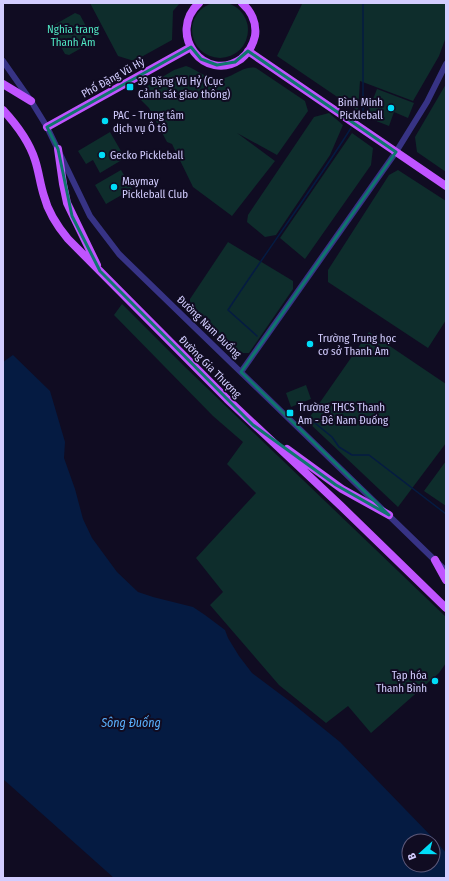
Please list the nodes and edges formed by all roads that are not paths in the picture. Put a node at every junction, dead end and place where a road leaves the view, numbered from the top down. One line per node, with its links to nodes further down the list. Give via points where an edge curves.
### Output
1 (199, 3): 3 (main road, via 191,12 187,23 186,34)
2 (242, 3): 4 (main road, via 250,13 255,28)
3 (191, 47): 4 (main road, via 201,59 217,65 235,62); 10 (main road, Phố Đặng Vũ Hỷ)
4 (248, 51): 12 (main road)
5 (3, 61): 8 (street, Đường Nam Đuống)
6 (446, 64): 12 (street, via 427,102)
7 (3, 84): 8 (main road)
8 (31, 101): 10 (street, Đường Nam Đuống)
9 (3, 110): 14 (main road, Đường Gia Thượng, via 30,148 44,198 52,215 68,239)
10 (46, 127): 11 (street, Đường Nam Đuống)
11 (58, 149): 14 (main road, via 63,184 72,216); 15 (street, Đường Nam Đuống, via 90,216 119,254)
12 (396, 152): 13 (main road); 15 (street)
13 (446, 186)
14 (100, 271): 16 (main road, Đường Gia Thượng)
15 (241, 372): 17 (street, Đường Nam Đuống)
16 (253, 425): 17 (main road, via 354,497); 21 (main road, Đường Gia Thượng)
17 (389, 515): 18 (street, Đường Nam Đuống)
18 (435, 560): 19 (street, Đường Nam Đuống); 20 (main road)
19 (446, 571)
20 (446, 580)
21 (446, 608)

